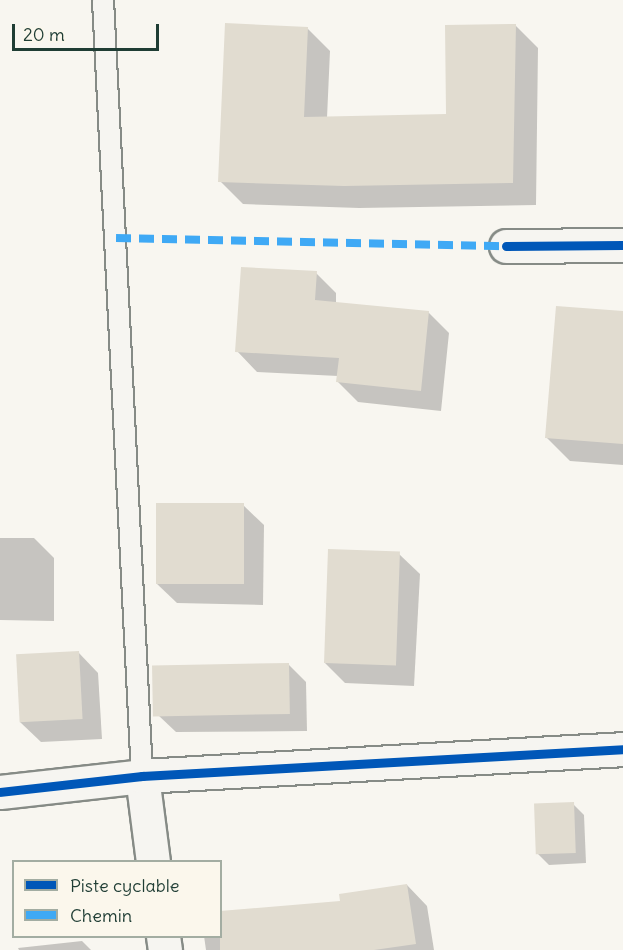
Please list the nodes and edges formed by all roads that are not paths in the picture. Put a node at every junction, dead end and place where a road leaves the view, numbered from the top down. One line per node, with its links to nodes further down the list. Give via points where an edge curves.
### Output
1 (103, 0): 5 (lane)
2 (623, 245): 3 (street)
3 (506, 246)
4 (623, 749): 5 (street)
5 (142, 776): 6 (street); 7 (street)
6 (0, 792)
7 (153, 860)

